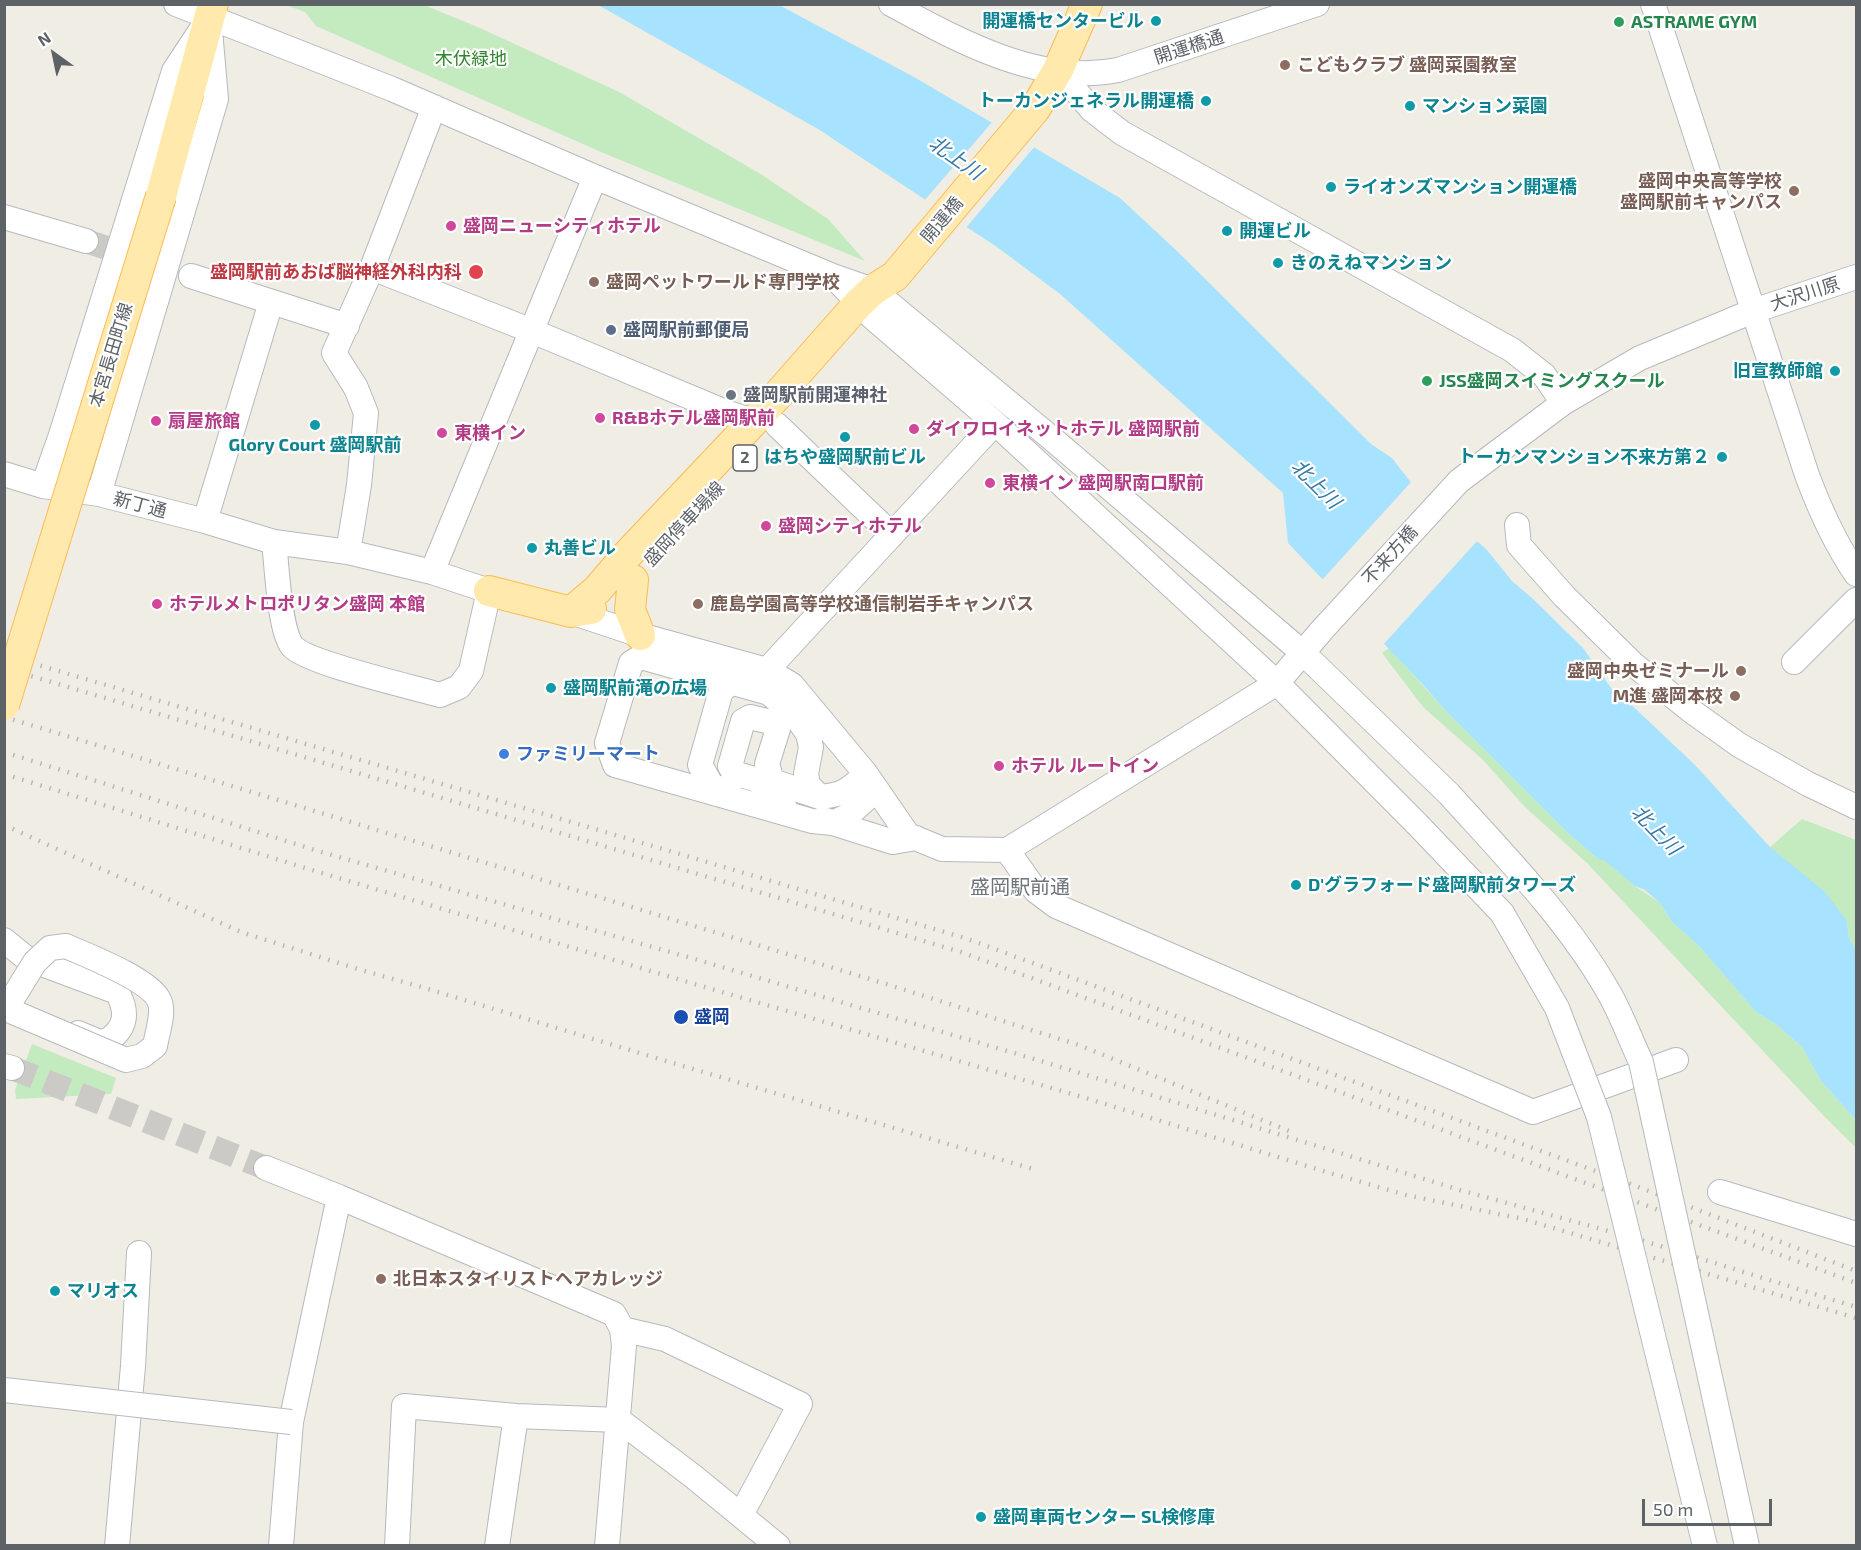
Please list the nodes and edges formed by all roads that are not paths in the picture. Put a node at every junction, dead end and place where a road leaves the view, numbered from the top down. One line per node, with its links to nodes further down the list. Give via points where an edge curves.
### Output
1 (176, 4): 6 (street)
2 (891, 4): 7 (street, 開運橋通, via 966,42 1028,66)
3 (1087, 4): 7 (main road, 2)
4 (1317, 4): 7 (street, 開運橋通, via 1118,70 1097,74)
5 (1653, 4): 17 (street)
6 (211, 11): 8 (street); 24 (street, via 174,71); 25 (street, via 216,99); 43 (main road, 本宮長田町線, bridge, via 161,196)
7 (1058, 70): 15 (main road, 開運橋 / 2, via 1035,109); 20 (street, via 1092,110 1122,133 1512,351 1544,375)
8 (434, 107): 9 (street); 12 (street)
9 (595, 177): 15 (street); 19 (street)
10 (4, 217): 11 (street)
11 (86, 241)
12 (372, 268): 18 (street); 19 (street)
13 (191, 276): 16 (street)
14 (1857, 277): 17 (street, 大沢川原)
15 (877, 298): 21 (main road, 盛岡停車場線 / 2); 22 (street); 38 (street, via 1056,442)
16 (271, 302): 18 (street); 26 (street)
17 (1753, 311): 20 (street, 大沢川原, via 1640,358); 32 (street, via 1823,517)
18 (347, 326): 30 (street, via 334,353 366,413)
19 (532, 331): 21 (street, via 728,413); 31 (street)
20 (1563, 404): 38 (street, 不来方橋, via 1459,481)
21 (765, 423): 28 (street); 33 (main road, 盛岡停車場線 / 2); 36 (main road, 盛岡停車場線 / 2, via 627,555)
22 (995, 423): 28 (street); 42 (street)
23 (4, 474): 24 (street, 新丁通)
24 (43, 486): 25 (street, 新丁通)
25 (99, 494): 26 (street, 新丁通)
26 (205, 521): 29 (street, 新丁通)
27 (1517, 525): 46 (street, via 1519,545 1633,664 1739,745)
28 (892, 535): 40 (street)
29 (274, 542): 30 (street, 新丁通); 34 (street, via 284,626 292,647 317,661 440,695 459,687 471,671)
30 (348, 552): 31 (street, 新丁通)
31 (432, 572): 34 (street, 新丁通)
32 (1857, 574)
33 (633, 580): 36 (main road, 盛岡停車場線 / 2, via 612,600); 37 (main road, via 630,610)
34 (489, 591): 36 (main road)
35 (1857, 600): 39 (street)
36 (594, 609): 37 (street)
37 (640, 635): 40 (street)
38 (1303, 653): 42 (street, 不来方橋); 72 (street, bridge, via 1449,794 1573,938 1608,992 1641,1062)
39 (1794, 662)
40 (767, 670): 44 (street, via 792,685)
41 (732, 682): 45 (street, via 769,693 795,715 810,741 808,785); 47 (street, via 721,691 700,765 711,786); 48 (street, via 641,657 631,663 607,743 615,765 812,821)
42 (1277, 682): 50 (street, 不来方橋); 71 (street, bridge, via 1502,913 1557,1008 1599,1117)
43 (4, 705)
44 (871, 782): 45 (street, via 839,795); 48 (street, via 847,816); 49 (street, via 908,835)
45 (820, 797): 47 (street, via 772,781 767,764 778,729 775,723 750,717 743,721 730,766 734,773 777,790)
46 (1857, 807)
47 (784, 808): 48 (street)
48 (833, 823): 49 (street, via 893,842)
49 (916, 838): 50 (street, via 942,849)
50 (1007, 850): 53 (street, via 1036,891 1056,906 1533,1112)
51 (4, 940): 52 (street, via 26,958 117,992 124,1019 120,1030 105,1042)
52 (5, 1006): 52 (street, bridge, via 34,962 50,948 66,946 145,984 159,1000 161,1013 155,1046 142,1056 126,1060)
53 (1676, 1060)
54 (266, 1168): 56 (street)
55 (1720, 1192): 57 (street)
56 (339, 1197): 59 (street, via 614,1314); 63 (street)
57 (1857, 1234)
58 (139, 1253): 65 (street)
59 (622, 1329): 62 (street); 64 (street, via 665,1339 800,1404)
60 (4, 1390): 63 (street, bridge)
61 (516, 1416): 62 (street); 67 (street, via 404,1406); 68 (street)
62 (619, 1420): 64 (street); 69 (street)
63 (291, 1422): 66 (street)
64 (741, 1515): 70 (street)
65 (117, 1545)
66 (281, 1545)
67 (397, 1545)
68 (497, 1545)
69 (607, 1545)
70 (778, 1545)
71 (1705, 1545)
72 (1747, 1545)

